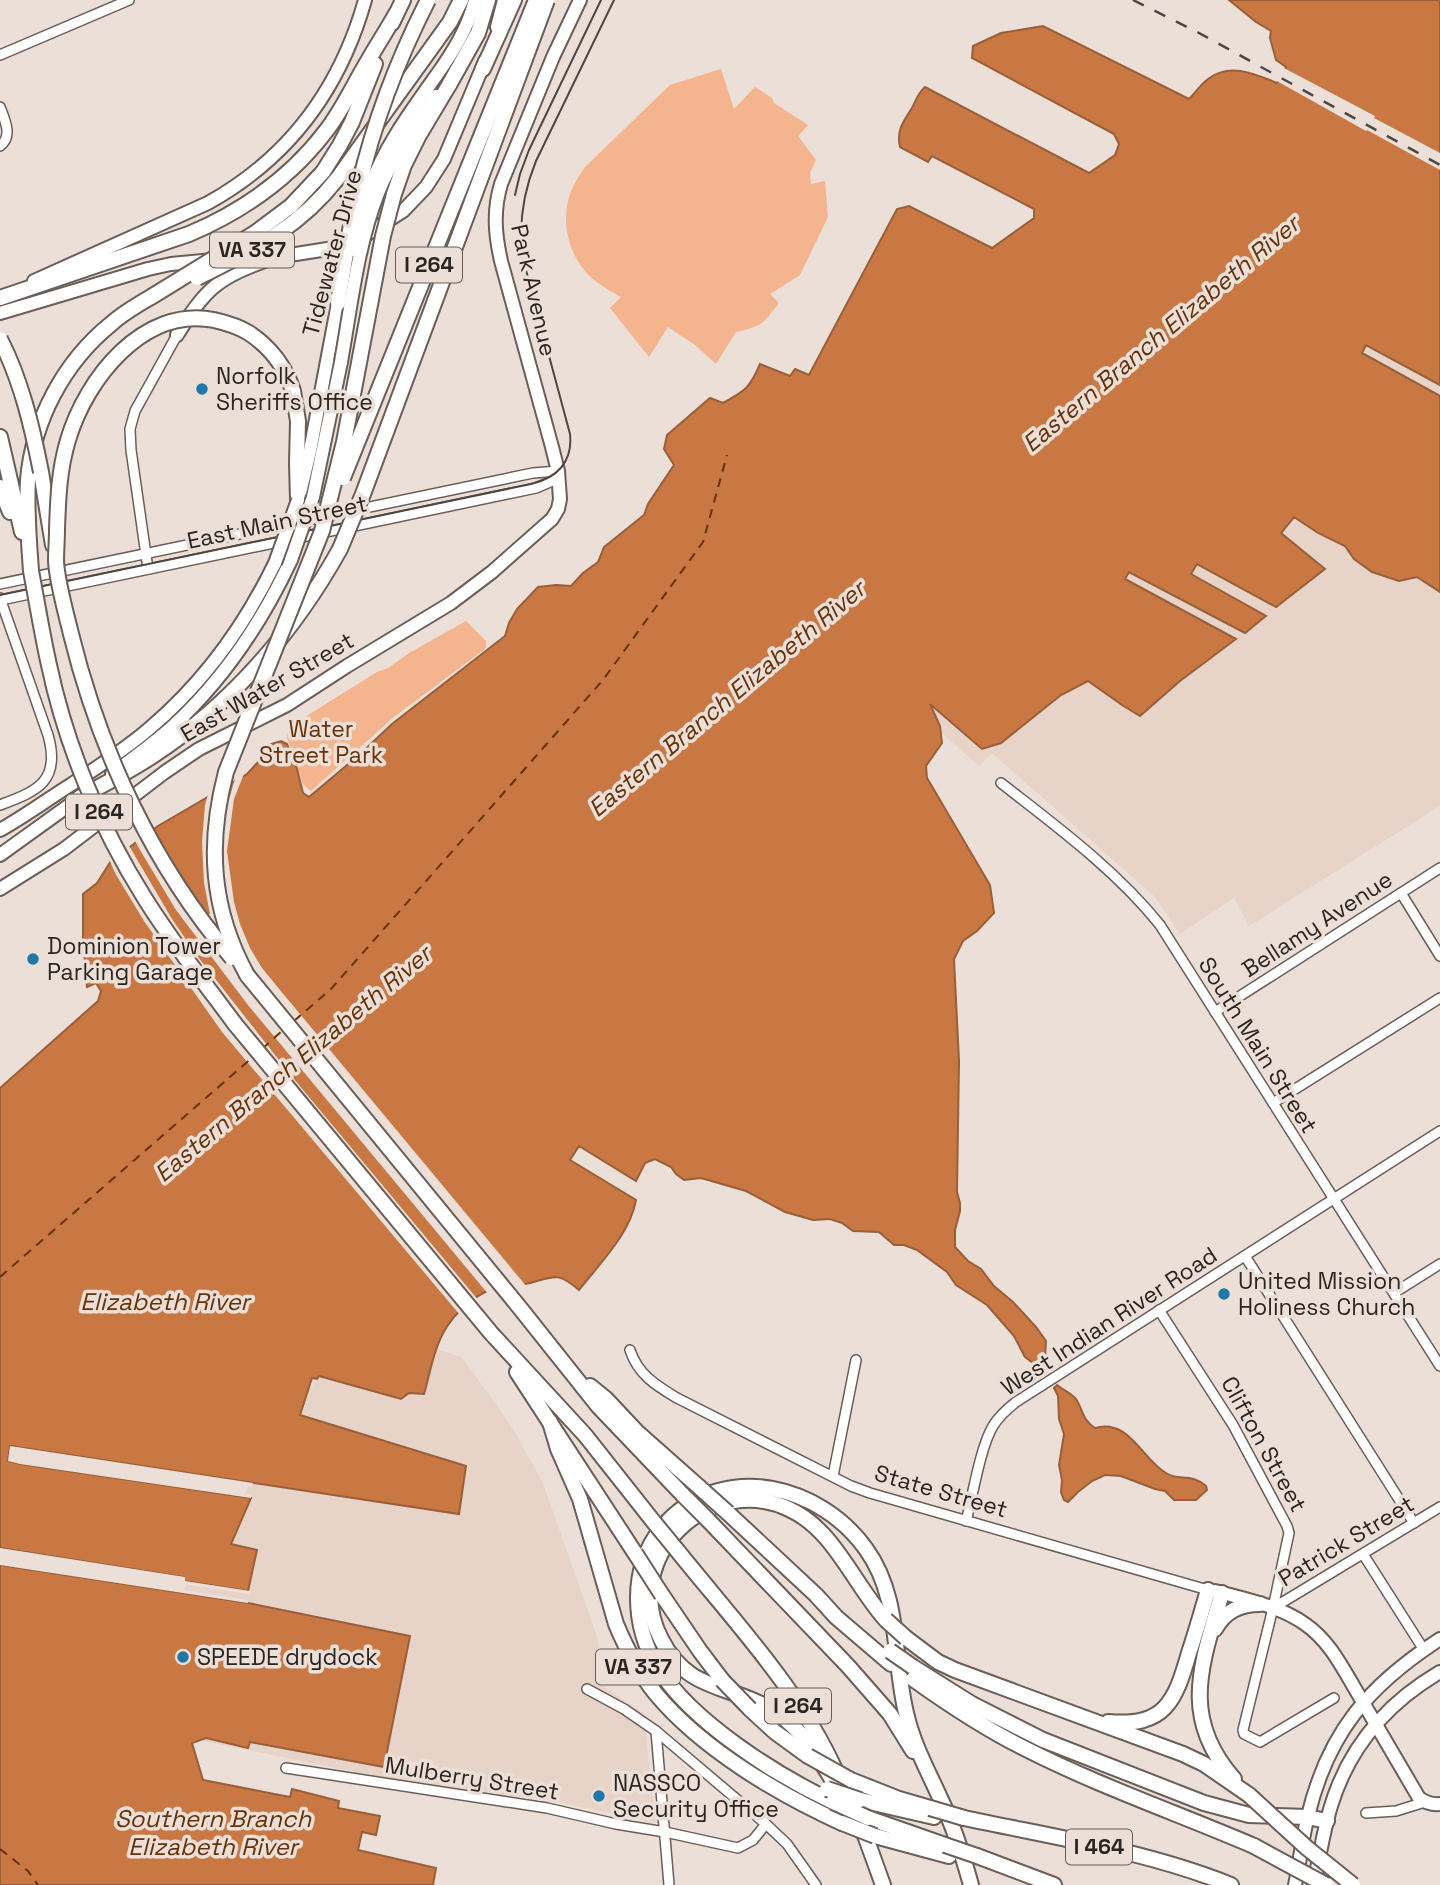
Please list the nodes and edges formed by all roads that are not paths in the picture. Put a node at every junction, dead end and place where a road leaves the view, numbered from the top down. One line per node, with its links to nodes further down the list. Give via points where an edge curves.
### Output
1 (129, 0): 14 (street)
2 (365, 0): 20 (main road, via 348,49 325,93 295,134 248,177 195,209)
3 (403, 0): 13 (highway, I 264)
4 (428, 0): 22 (highway, bridge, via 396,69 368,150)
5 (461, 0): 21 (highway, VA 337, bridge, via 337,179 305,214 278,235 198,278)
6 (475, 0): 16 (main road, Tidewater Drive)
7 (488, 0): 16 (highway, via 464,59)
8 (504, 0): 15 (main road)
9 (514, 0): 15 (highway)
10 (536, 0): 31 (highway, I 264, bridge)
11 (547, 0): 39 (highway, bridge, via 363,494 340,549 316,590 281,638 226,697 154,755)
12 (580, 0): 28 (main road, Park Avenue, via 505,176 495,216 501,261)
13 (396, 15): 20 (highway, via 327,129 299,163 268,189 190,234); 21 (highway, I 264, bridge, via 352,122 314,182 255,233)
14 (0, 55)
15 (483, 69): 19 (main road, via 444,159 411,204 354,241)
16 (444, 81): 22 (main road, Tidewater Drive, bridge, via 393,139 375,175); 26 (main road, Tidewater Drive, bridge, via 378,193); 31 (highway, bridge, via 390,206)
17 (0, 107): 18 (street, via 8,135)
18 (0, 146)
19 (284, 255): 23 (main road, via 160,266); 24 (main road, via 221,281 201,299)
20 (0, 297)
21 (151, 297): 35 (highway, I 264, via 81,352 41,421 30,466 27,506)
22 (338, 303): 26 (main road, Tidewater Drive)
23 (0, 313)
24 (177, 335): 32 (street, via 135,411 130,429)
25 (0, 339): 33 (highway, bridge, via 28,412)
26 (334, 361): 30 (main road, Tidewater Drive, via 310,451)
27 (0, 437): 35 (highway)
28 (558, 475): 32 (street, East Main Street, via 533,473); 34 (street, East Main Street, via 540,487); 44 (main road, East Water Street, via 560,499 552,519 465,593 287,705 199,749 64,849)
29 (0, 487): 35 (highway)
30 (306, 499): 33 (highway, bridge, via 297,463 293,391 283,368 269,349 244,330 201,318 181,320 135,340 84,401 63,460); 39 (main road, Tidewater Drive, bridge, via 291,560 232,660 162,737); 41 (main road, bridge, via 251,607 225,648 191,688 144,733)
31 (322, 531): 47 (highway, I 264, bridge, via 226,772 216,819 219,903)
32 (145, 553): 34 (street); 36 (street, East Main Street)
33 (56, 564): 47 (highway, bridge, via 79,668 117,773 178,887)
34 (148, 569): 37 (street, East Main Street)
35 (31, 571): 57 (highway, I 264, bridge, via 49,666 69,738 94,801 143,895 234,1024)
36 (0, 584)
37 (0, 599): 40 (street, via 52,758 38,787)
38 (1001, 783): 49 (street, South Main Street, via 1145,906)
39 (79, 797): 42 (main road, Tidewater Drive)
40 (0, 805)
41 (0, 830)
42 (0, 855)
43 (1440, 868): 45 (street, Bellamy Avenue)
44 (0, 889)
45 (1401, 893): 46 (street); 49 (street, Bellamy Avenue)
46 (1440, 956)
47 (247, 975): 61 (highway, I 264)
48 (1440, 998): 50 (street)
49 (1215, 1012): 50 (street, South Main Street)
50 (1273, 1103): 52 (street, South Main Street)
51 (1440, 1131): 52 (street, West Indian River Road)
52 (1334, 1199): 53 (street, West Indian River Road); 55 (street, South Main Street)
53 (1245, 1256): 56 (street, West Indian River Road); 66 (street)
54 (1440, 1264): 55 (street)
55 (1394, 1293): 60 (street, South Main Street)
56 (1159, 1310): 65 (street, West Indian River Road, via 1007,1409 985,1447); 69 (street, Clifton Street, via 1233,1425 1287,1526 1289,1541)
57 (491, 1333): 62 (highway, VA 337); 91 (highway, I 264, bridge, via 585,1435 765,1658 827,1753)
58 (630, 1350): 63 (street, State Street, via 638,1368 659,1387)
59 (856, 1360): 63 (street)
60 (1440, 1366)
61 (569, 1368): 74 (highway, bridge, via 816,1595); 82 (highway, I 264, bridge, via 598,1406 848,1666 890,1714)
62 (550, 1422): 87 (highway, bridge, via 722,1681 775,1732 808,1756); 94 (highway, VA 337, bridge, via 580,1499 616,1624 656,1694 707,1742 782,1793 875,1836 897,1843)
63 (833, 1476): 65 (street, State Street, via 870,1493)
64 (1440, 1507): 66 (street, Patrick Street)
65 (967, 1521): 68 (street, State Street)
66 (1414, 1523): 67 (street, Patrick Street)
67 (1363, 1554): 69 (street, Patrick Street); 72 (street)
68 (1215, 1591): 69 (main road, State Street); 70 (highway); 78 (highway, via 1171,1701 1139,1722)
69 (1266, 1606): 70 (highway, via 1242,1606 1228,1613); 76 (street, Clifton Street, via 1244,1734 1260,1742); 77 (main road, via 1294,1617 1320,1636)
70 (1209, 1639): 84 (highway, via 1200,1675 1203,1725 1217,1757)
71 (1440, 1639): 72 (main road)
72 (1424, 1650): 77 (main road)
73 (1440, 1672): 79 (main road, via 1405,1694)
74 (913, 1673): 89 (highway, via 1043,1740 1192,1799 1249,1815); 103 (highway, bridge, via 974,1720 1023,1747 1254,1846)
75 (587, 1689): 80 (street)
76 (1334, 1698)
77 (1363, 1702): 79 (main road); 89 (main road, via 1331,1751)
78 (1090, 1720): 84 (highway, via 1204,1764); 91 (highway, bridge, via 938,1662 886,1620 817,1527 792,1510 771,1502 720,1503 683,1524 657,1560 654,1625 667,1650 691,1675 760,1703 797,1729)
79 (1376, 1724): 85 (main road); 90 (main road, via 1345,1772)
80 (656, 1731): 92 (street); 93 (street)
81 (286, 1768): 93 (street, Mulberry Street, via 547,1808)
82 (928, 1772): 83 (highway, via 907,1717 891,1604 882,1577 859,1539 810,1501 776,1490 736,1487 712,1493 674,1516 644,1560 638,1611 643,1636 657,1667 677,1694 707,1721 764,1762); 99 (highway, I 264, via 960,1846)
83 (830, 1796): 87 (highway, bridge); 91 (highway, bridge)
84 (1249, 1796): 104 (highway, bridge)
85 (1424, 1802): 86 (main road); 88 (street, via 1396,1811)
86 (1440, 1804)
87 (901, 1805): 100 (highway, I 464, bridge, via 1128,1854)
88 (1366, 1813)
89 (1307, 1817): 90 (highway); 101 (main road)
90 (1327, 1821): 102 (main road)
91 (864, 1822): 94 (highway, via 892,1826); 98 (highway, I 264)
92 (766, 1824): 93 (street, Mulberry Street, via 753,1840 738,1848); 97 (street, via 787,1844)
93 (665, 1832): 96 (street)
94 (914, 1841): 95 (highway, VA 337)
95 (1048, 1883)
96 (669, 1885)
97 (816, 1885)
98 (883, 1885)
99 (971, 1885)
100 (1231, 1885)
101 (1295, 1885)
102 (1314, 1885)
103 (1326, 1885)
104 (1353, 1885)

